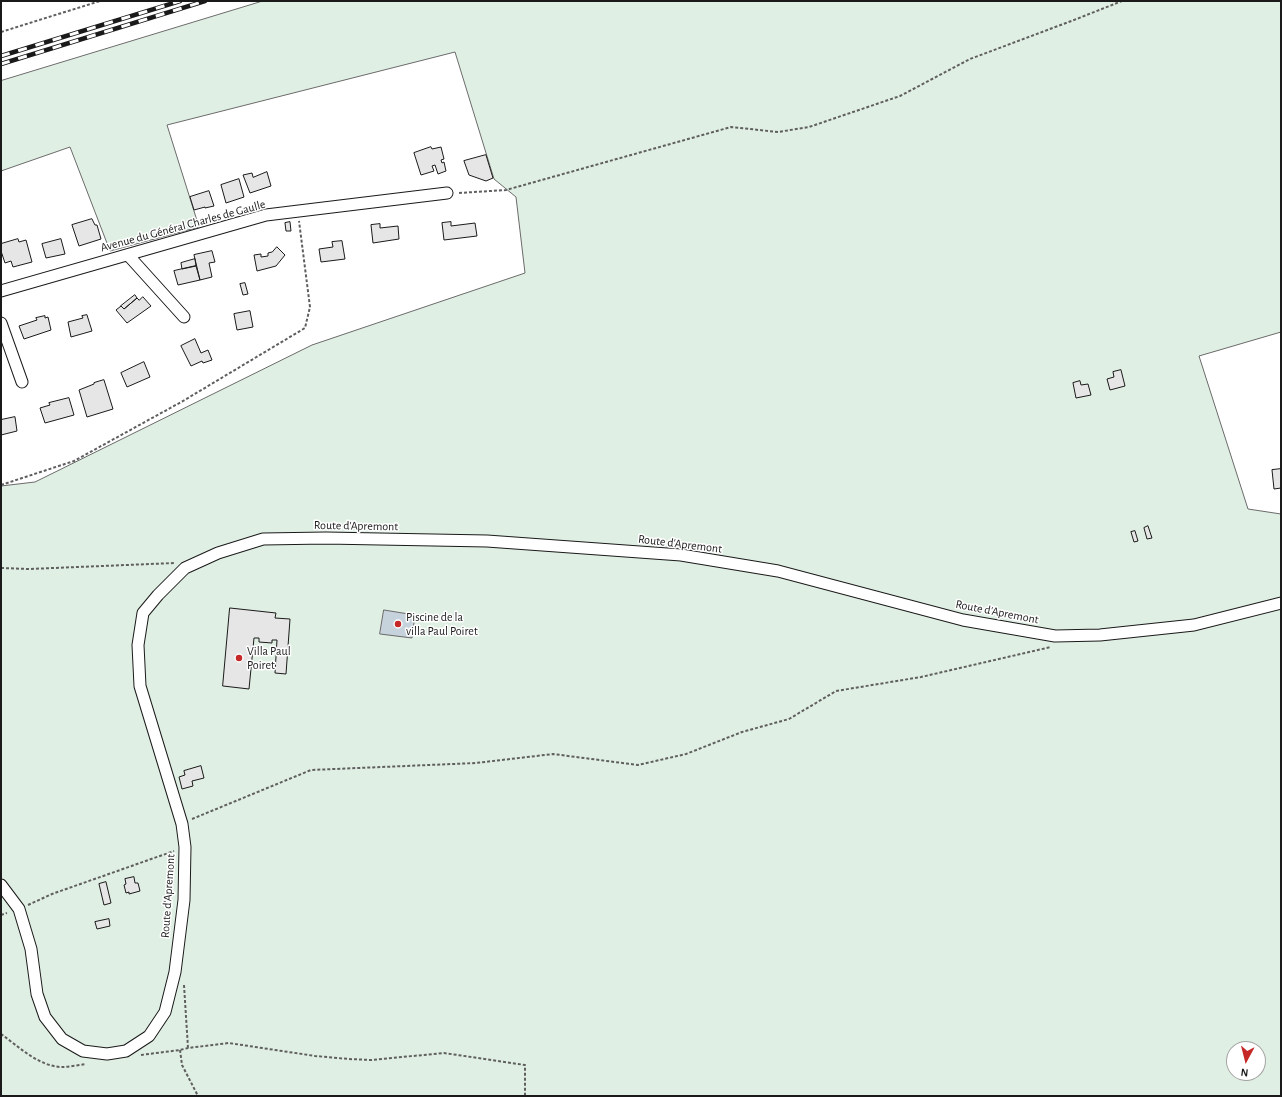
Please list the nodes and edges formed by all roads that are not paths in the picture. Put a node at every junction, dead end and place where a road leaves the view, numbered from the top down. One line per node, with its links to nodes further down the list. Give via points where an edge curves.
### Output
1 (447, 194): 2 (street, Avenue du Général Charles de Gaulle, via 266,215)
2 (128, 255): 3 (street, Avenue du Général Charles de Gaulle); 4 (street)
3 (1, 291)
4 (184, 317)
5 (1, 323): 6 (street)
6 (22, 382)
7 (1281, 603): 8 (street, Route d'Apremont, via 1194,625 1100,635 1055,636 963,620 778,571 681,555 487,541 263,539 218,553 185,568 143,613 138,645 140,686 182,824 185,847 184,900 175,972 165,1012 149,1036 126,1051 107,1054 83,1051 62,1039 45,1016 19,909)
8 (1, 885)

